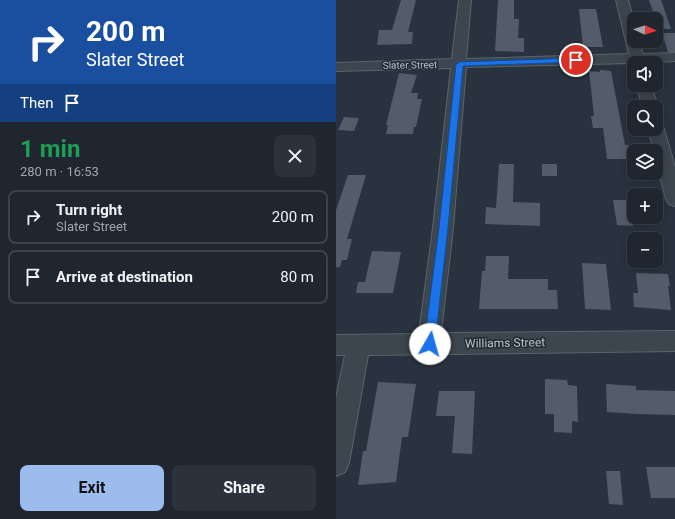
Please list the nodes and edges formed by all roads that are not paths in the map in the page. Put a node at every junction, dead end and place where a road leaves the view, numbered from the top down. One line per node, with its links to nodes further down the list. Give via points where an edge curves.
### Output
1 (465, 0): 7 (street)
2 (622, 0): 3 (street)
3 (636, 56)
4 (675, 57): 5 (street, Slater Street)
5 (663, 58)
6 (627, 60): 7 (street, Slater Street)
7 (460, 64): 8 (street, Slater Street); 12 (street)
8 (336, 67)
9 (658, 136): 10 (street)
10 (675, 199)
11 (675, 341): 12 (street, Williams Street)
12 (430, 344): 13 (street, Williams Street)
13 (347, 345): 14 (street)
14 (336, 463)

